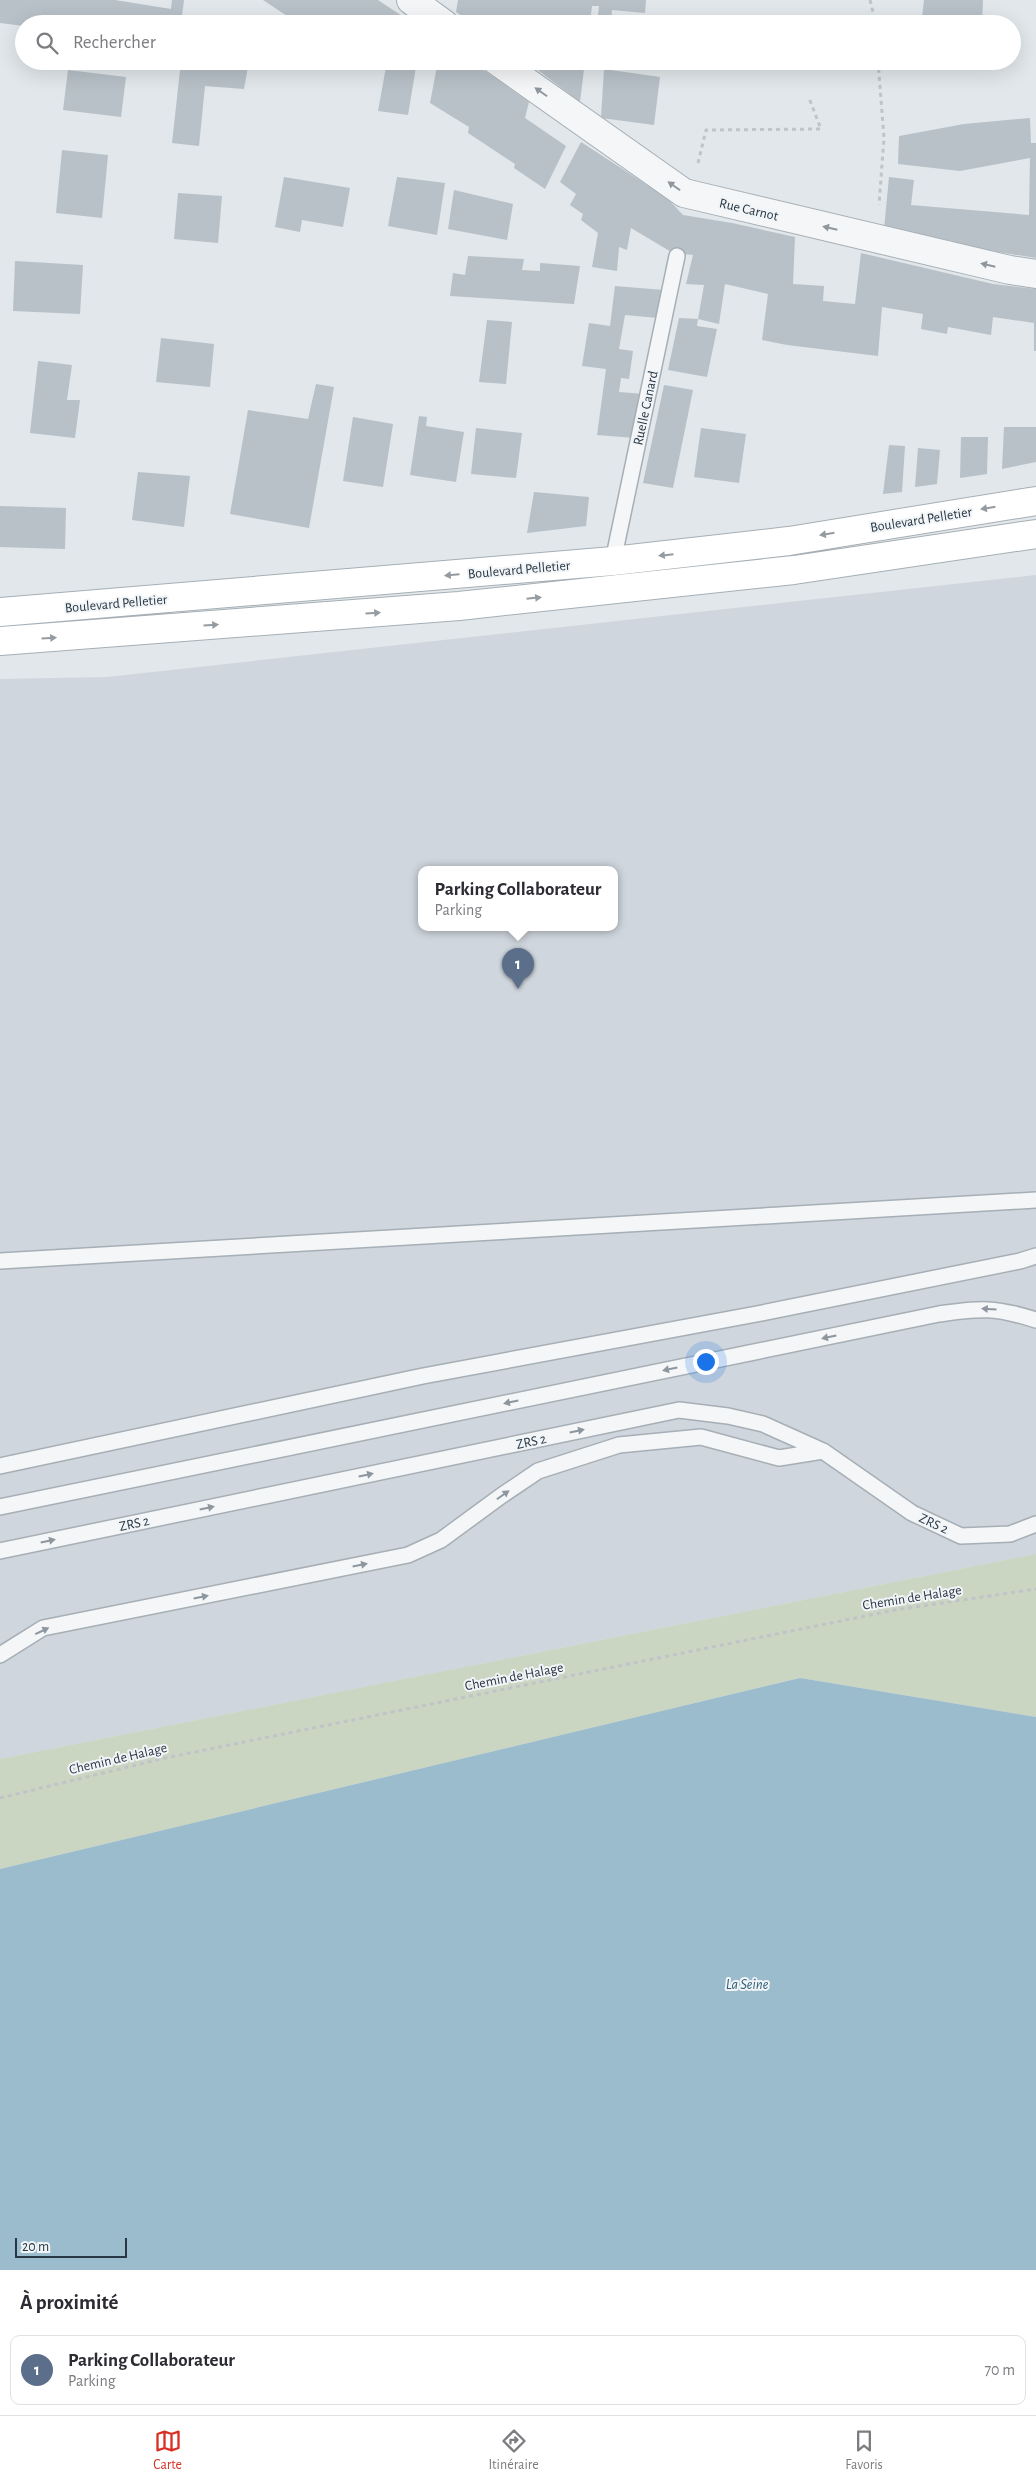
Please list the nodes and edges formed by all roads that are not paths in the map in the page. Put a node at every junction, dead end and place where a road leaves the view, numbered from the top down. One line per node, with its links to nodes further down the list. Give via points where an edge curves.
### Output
1 (411, 0): 2 (street)
2 (432, 15)
3 (510, 70): 5 (street, Rue Carnot, one-way to 3, via 684,193)
4 (677, 256): 8 (lane, Ruelle Canard)
5 (1036, 274)
6 (1036, 501): 8 (main road, Boulevard Pelletier, one-way to 8, via 788,541)
7 (1036, 534): 10 (main road, Boulevard Pelletier, one-way to 7, via 469,605 794,570)
8 (613, 561): 9 (main road, Boulevard Pelletier, one-way to 9)
9 (0, 612)
10 (0, 641)
11 (1036, 1200): 13 (lane)
12 (1036, 1256): 16 (lane, via 771,1312 424,1376)
13 (0, 1261)
14 (1036, 1320): 17 (lane, one-way to 17, via 1005,1310 979,1308 940,1314)
15 (823, 1451): 18 (lane, ZRS 2, via 912,1513 961,1536 1010,1534); 19 (lane, ZRS 2, one-way to 15, via 679,1410 763,1424); 20 (lane, one-way to 15, via 43,1628 408,1555 441,1540 538,1471 619,1445 701,1437 779,1458)
16 (0, 1466)
17 (0, 1507)
18 (1036, 1524)
19 (0, 1550)
20 (0, 1655)

